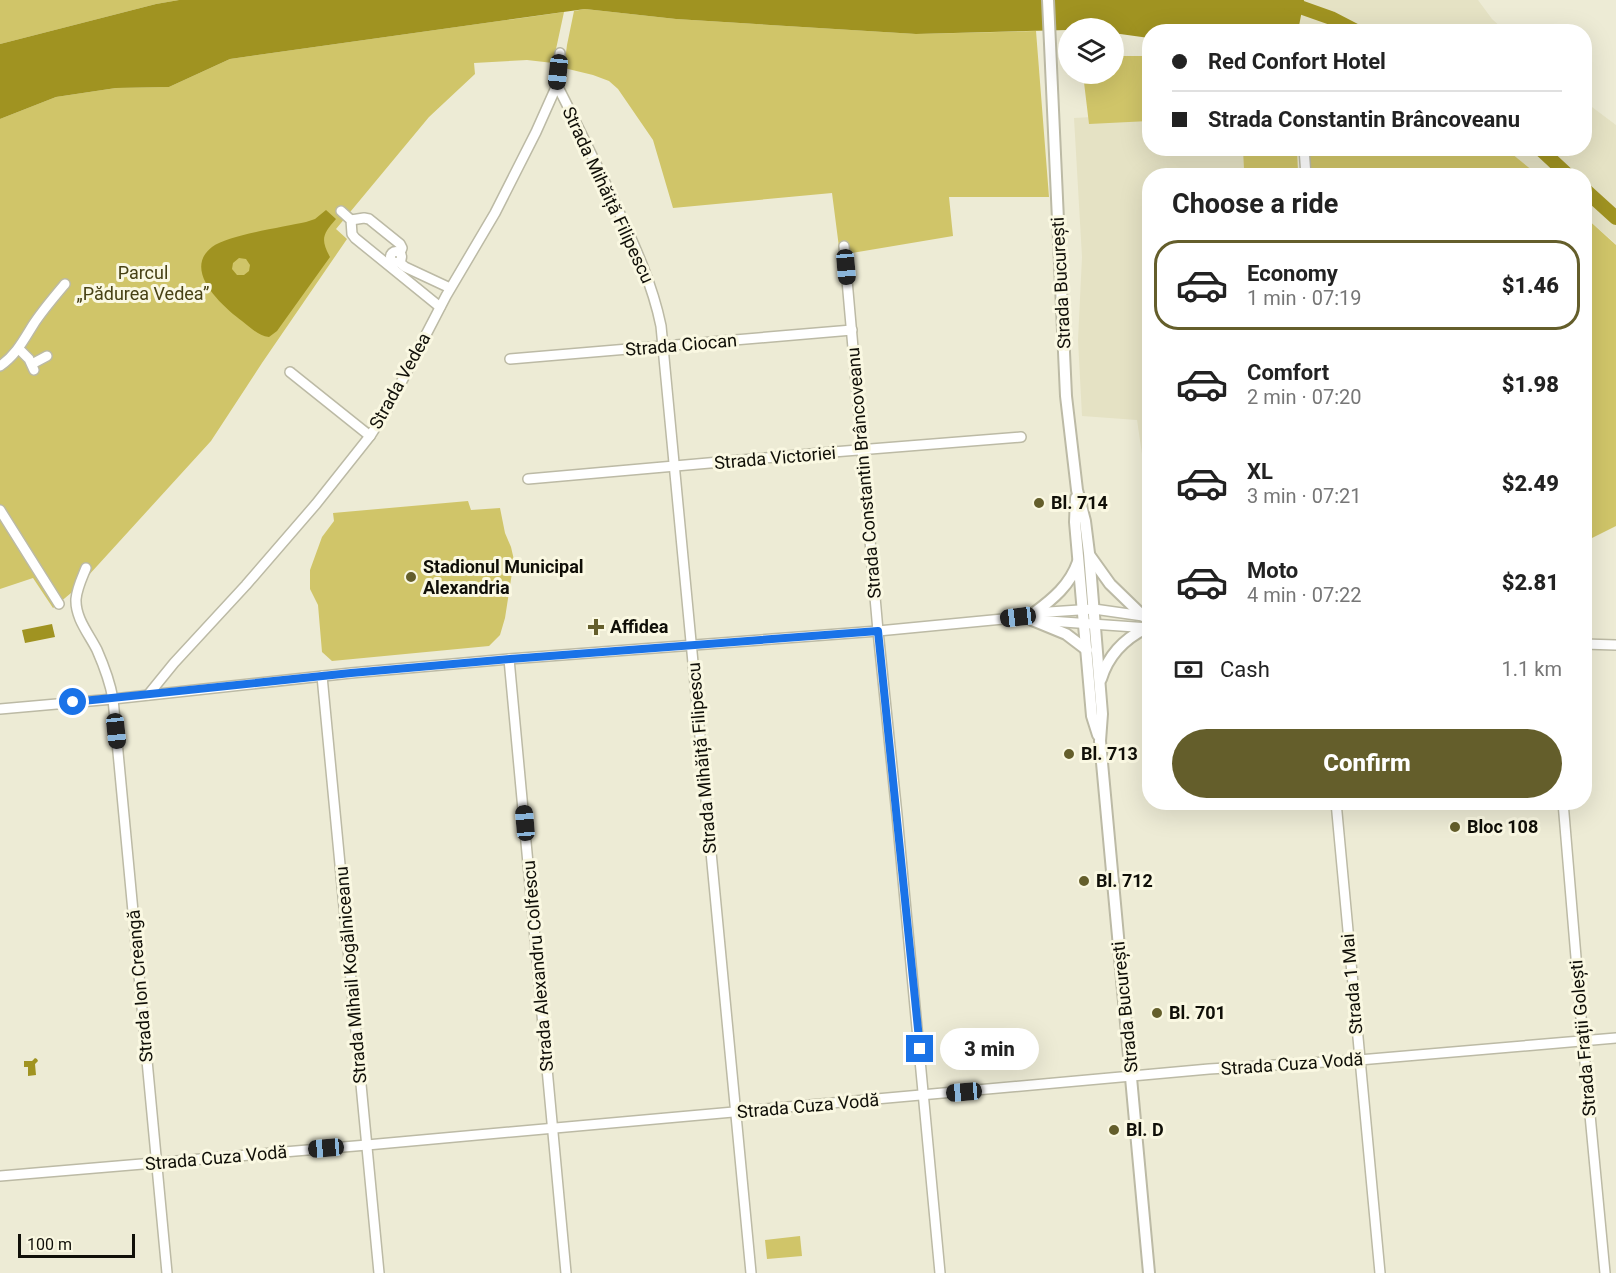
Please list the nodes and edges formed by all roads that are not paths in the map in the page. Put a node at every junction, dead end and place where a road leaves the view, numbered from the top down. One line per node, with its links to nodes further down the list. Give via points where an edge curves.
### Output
1 (1048, 0): 23 (main road, Strada București, via 1066,396)
2 (560, 53): 3 (street, Strada Vedea)
3 (557, 85): 9 (street, Strada Vedea, via 504,196); 12 (street, Strada Mihăiță Filipescu, via 643,264 657,308)
4 (341, 211): 5 (street)
5 (351, 220): 7 (street, via 352,234); 7 (street, via 369,219 400,244 402,248)
6 (844, 246): 11 (street, Strada Constantin Brâncoveanu)
7 (395, 261): 9 (street); 10 (street)
8 (65, 284): 13 (street, via 33,324)
9 (450, 288): 10 (street, Strada Vedea)
10 (440, 307): 18 (street, Strada Vedea, via 390,406)
11 (852, 330): 12 (street, Strada Ciocan); 20 (street, Strada Constantin Brâncoveanu)
12 (663, 346): 15 (street, Strada Ciocan); 21 (street, Strada Mihăiță Filipescu)
13 (19, 349): 14 (street, via 33,367); 16 (street)
14 (47, 356)
15 (510, 359)
16 (0, 366)
17 (290, 372): 18 (street)
18 (370, 436): 42 (street, Strada Vedea, via 246,585)
19 (1022, 437): 20 (street, Strada Victoriei)
20 (862, 450): 21 (street, Strada Victoriei); 36 (street, Strada Constantin Brâncoveanu)
21 (674, 467): 22 (street, Strada Victoriei); 39 (street, Strada Mihăiță Filipescu)
22 (528, 479)
23 (1077, 490): 25 (main road, Strada București); 26 (main road, Strada București)
24 (0, 510): 28 (street)
25 (1089, 553): 29 (main road, Strada București); 31 (main road, via 1110,584)
26 (1079, 559): 29 (main road, Strada București); 30 (main road, via 1059,593)
27 (86, 568): 47 (street, Strada Ion Creangă, via 77,588 77,610 104,668)
28 (59, 604)
29 (1089, 609): 30 (street); 32 (street); 34 (main road, Strada București)
30 (1033, 616): 34 (street); 36 (street); 40 (main road)
31 (1142, 617)
32 (1142, 621)
33 (1142, 622): 34 (street)
34 (1090, 623): 40 (main road, Strada București); 44 (main road, Strada București)
35 (1142, 626): 44 (main road, via 1113,654)
36 (878, 631): 39 (street); 56 (street, Strada Constantin Brâncoveanu)
37 (1592, 644): 38 (street)
38 (1616, 645)
39 (691, 646): 41 (street); 57 (street, Strada Mihăiță Filipescu)
40 (1087, 650): 49 (main road, Strada București, via 1092,716)
41 (510, 659): 43 (street); 58 (street, Strada Alexandru Colfescu)
42 (166, 672): 45 (street); 46 (street, Strada Vedea)
43 (322, 676): 45 (street); 59 (street, Strada Mihail Kogălniceanu)
44 (1100, 682): 49 (main road, Strada București)
45 (174, 692): 46 (street)
46 (148, 695): 47 (street)
47 (113, 699): 48 (street); 60 (street, Strada Ion Creangă)
48 (0, 709)
49 (1100, 741): 55 (main road, Strada București)
50 (1337, 810): 54 (street, Strada 1 Mai)
51 (1564, 810): 53 (street, Strada Frații Golești)
52 (1616, 1038): 53 (street, Strada Cuza Vodă)
53 (1583, 1041): 54 (street, Strada Cuza Vodă); 69 (street, Strada Frații Golești)
54 (1359, 1060): 55 (street, Strada Cuza Vodă); 68 (street, Strada 1 Mai)
55 (1131, 1077): 56 (street, Strada Cuza Vodă); 67 (main road, Strada București)
56 (924, 1095): 57 (street, Strada Cuza Vodă); 66 (street, Strada Constantin Brâncoveanu)
57 (736, 1112): 58 (street, Strada Cuza Vodă); 65 (street, Strada Mihăiță Filipescu)
58 (553, 1129): 59 (street, Strada Cuza Vodă); 64 (street, Strada Alexandru Colfescu)
59 (367, 1145): 60 (street, Strada Cuza Vodă); 63 (street, Strada Mihail Kogălniceanu)
60 (157, 1163): 61 (street, Strada Cuza Vodă); 62 (street, Strada Ion Creangă)
61 (0, 1176)
62 (167, 1273)
63 (379, 1273)
64 (566, 1273)
65 (751, 1273)
66 (940, 1273)
67 (1149, 1273)
68 (1380, 1273)
69 (1605, 1273)

